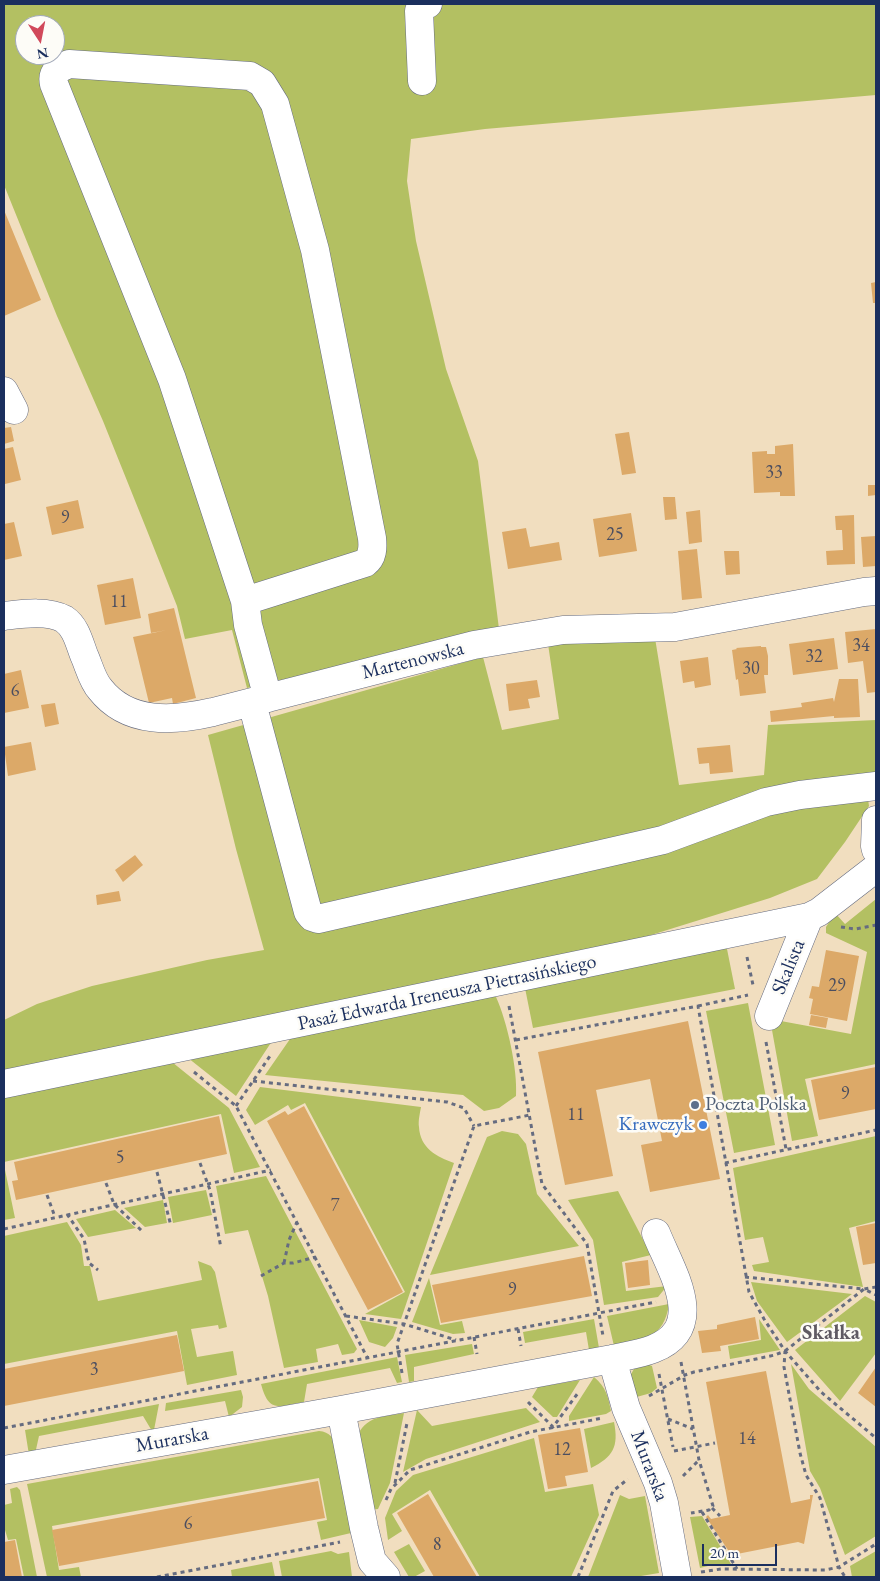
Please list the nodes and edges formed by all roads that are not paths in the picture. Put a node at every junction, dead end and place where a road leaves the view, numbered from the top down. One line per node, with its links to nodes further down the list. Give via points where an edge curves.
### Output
1 (428, 4): 2 (street, via 421,6 419,11)
2 (422, 80)
3 (876, 591): 6 (street, Martenowska, via 675,627 563,630 494,642)
4 (245, 601): 4 (street, via 172,379 54,84 53,77 60,67 69,64 250,76 262,83 275,104 316,250 373,549 365,563); 6 (street)
5 (4, 616): 6 (street, Martenowska, via 49,614 66,621 74,628 100,689 127,711 163,719 186,718)
6 (260, 701): 7 (street, via 308,912 318,919 663,840 766,802)
7 (876, 786)
8 (876, 820): 9 (street)
9 (876, 850)
10 (876, 868): 11 (street, Pasaż Edwarda Ireneusza Pietrasińskiego)
11 (809, 917): 12 (street, Skalista); 13 (street, Pasaż Edwarda Ireneusza Pietrasińskiego)
12 (762, 1004)
13 (4, 1084)
14 (656, 1233): 15 (street, Murarska, via 681,1297 682,1321 675,1335 653,1348)
15 (609, 1359): 16 (street, Murarska); 19 (street, Murarska, via 664,1503)
16 (341, 1410): 17 (street, Murarska); 18 (street)
17 (4, 1470)
18 (376, 1572)
19 (677, 1575)

